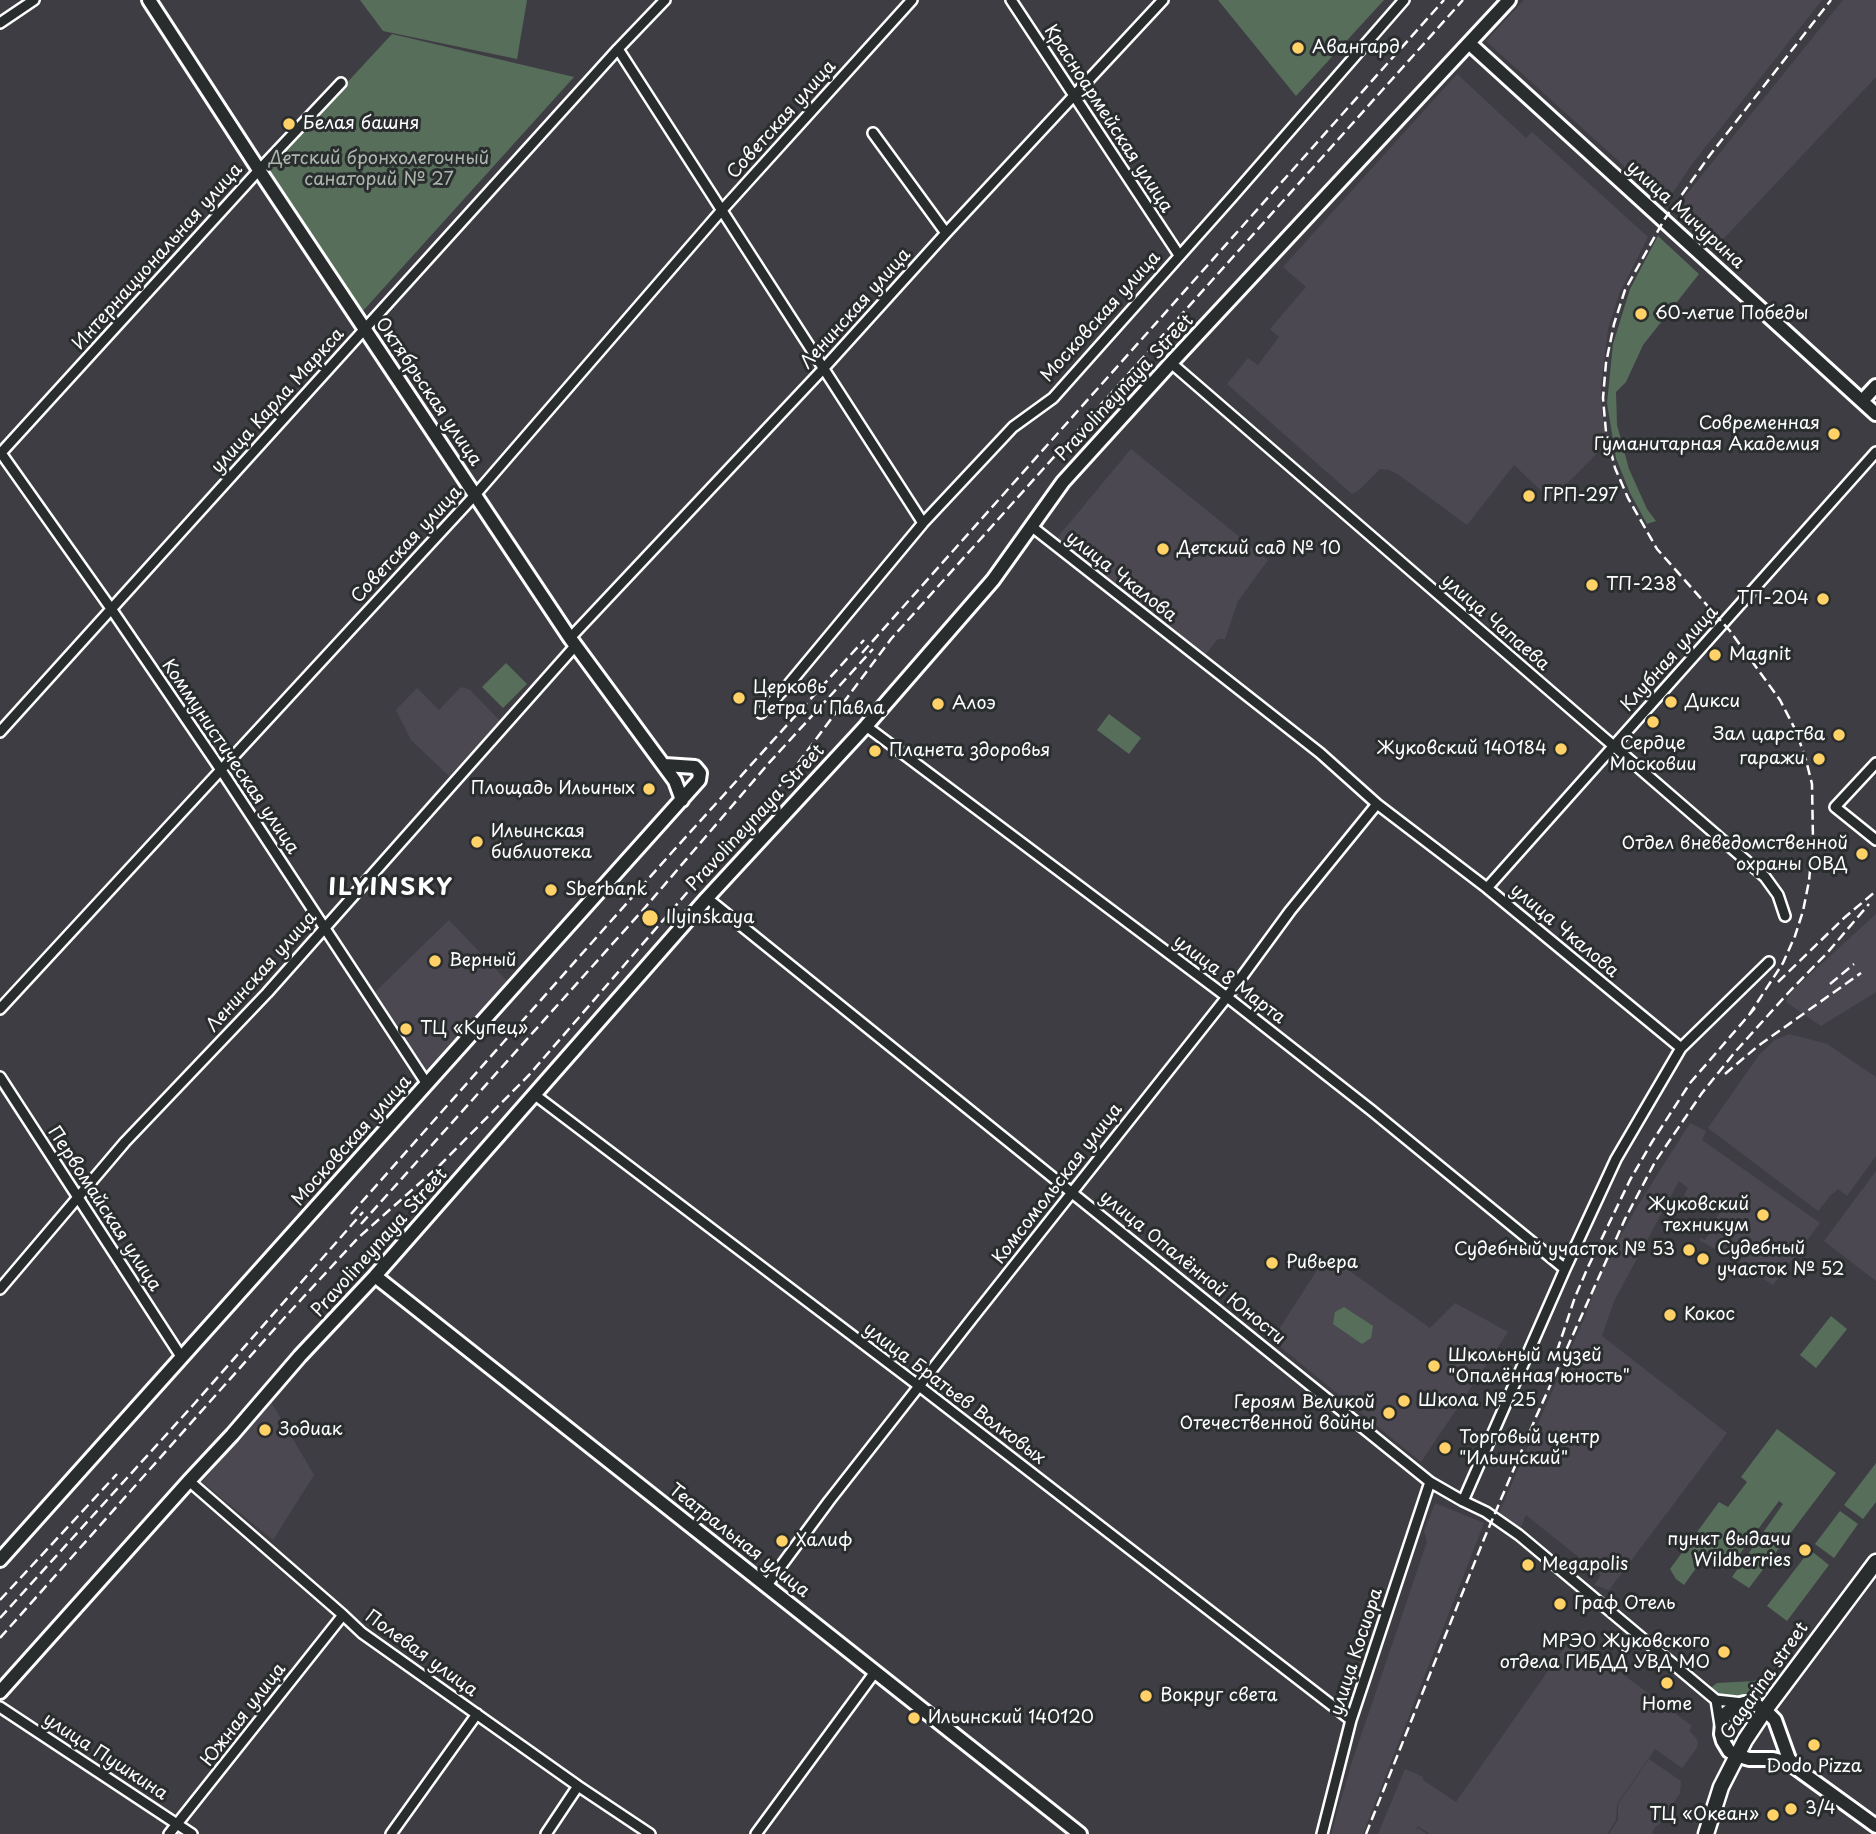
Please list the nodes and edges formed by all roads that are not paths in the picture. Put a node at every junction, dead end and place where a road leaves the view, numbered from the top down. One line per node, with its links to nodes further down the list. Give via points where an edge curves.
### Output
1 (34, 0): 9 (street)
2 (149, 0): 15 (main road, Октябрьская улица)
3 (665, 0): 11 (street, улица Карла Маркса)
4 (912, 0): 16 (street, Советская улица)
5 (1011, 0): 13 (street, Красноармейская улица)
6 (1163, 0): 13 (street, Ленинская улица)
7 (1404, 0): 18 (street, Московская улица)
8 (1510, 0): 10 (main road, Pravolineynaya Street)
9 (0, 23)
10 (1470, 44): 20 (main road, Pravolineynaya Street); 23 (main road, улица Мичурина)
11 (618, 49): 16 (street); 19 (street, улица Карла Маркса)
12 (341, 83): 15 (street, Интернациональная улица)
13 (1075, 96): 17 (street, Ленинская улица); 18 (street, Красноармейская улица)
14 (873, 133): 17 (street)
15 (259, 170): 19 (main road, Октябрьская улица); 26 (street, Интернациональная улица)
16 (722, 210): 21 (street); 27 (street, Советская улица)
17 (946, 233): 21 (street, Ленинская улица)
18 (1179, 255): 28 (street, Московская улица, via 1053,397 1013,427)
19 (365, 329): 27 (main road, Октябрьская улица); 30 (street, улица Карла Маркса)
20 (1171, 363): 29 (main road, Pravolineynaya Street, via 1063,482); 35 (street, улица Чапаева)
21 (824, 368): 28 (street); 31 (street, Ленинская улица)
22 (1876, 386): 23 (main road)
23 (1862, 401): 24 (main road, улица Мичурина)
24 (1876, 414)
25 (1876, 452): 35 (street, Клубная улица)
26 (0, 454): 30 (street, Коммунистическая улица)
27 (475, 495): 31 (main road, Октябрьская улица); 38 (street, Советская улица)
28 (923, 523): 32 (street, Московская улица)
29 (1031, 526): 33 (main road, Pravolineynaya Street, via 993,580); 40 (street, улица Чкалова, via 1320,753)
30 (112, 610): 34 (street, улица Карла Маркса); 38 (street, Коммунистическая улица)
31 (573, 641): 37 (main road, Октябрьская улица); 45 (street, Ленинская улица)
32 (761, 713)
33 (866, 726): 43 (main road, Pravolineynaya Street); 47 (street, улица 8 Марта)
34 (0, 732)
35 (1614, 746): 42 (street, Клубная улица); 44 (street, улица Чапаева, via 1765,877)
36 (1876, 763): 41 (street, via 1835,807)
37 (665, 765): 39 (main road, Октябрьская улица); 39 (main road, Московская улица, via 698,769 699,780)
38 (221, 770): 45 (street, Коммунистическая улица); 48 (street, Советская улица)
39 (682, 800): 51 (main road, Московская улица)
40 (1377, 804): 42 (street, улица Чкалова); 47 (street, Комсомольская улица)
41 (1876, 840)
42 (1487, 888): 49 (street, улица Чкалова)
43 (707, 898): 52 (main road, Pravolineynaya Street); 53 (street, улица Опалённой Юности)
44 (1785, 916)
45 (325, 927): 51 (street, Коммунистическая улица); 54 (street, Ленинская улица, via 125,1142)
46 (1769, 962): 49 (street)
47 (1227, 997): 53 (street, Комсомольская улица); 55 (street, улица 8 Марта)
48 (0, 1009)
49 (1681, 1048): 55 (street, via 1616,1159)
50 (0, 1077): 54 (street, Первомайская улица)
51 (427, 1084): 58 (main road, Московская улица)
52 (535, 1095): 56 (main road, Pravolineynaya Street); 59 (street, улица Братьев Волковых)
53 (1072, 1192): 59 (street, Комсомольская улица); 61 (street, улица Опалённой Юности)
54 (78, 1199): 57 (street, Ленинская улица); 58 (street, Первомайская улица)
55 (1565, 1269): 62 (street)
56 (375, 1276): 60 (main road, Pravolineynaya Street); 65 (main road, Театральная улица)
57 (0, 1289)
58 (182, 1358): 63 (main road, Московская улица)
59 (919, 1386): 65 (street, Комсомольская улица); 74 (street, улица Братьев Волковых)
60 (189, 1481): 66 (street, Полевая улица); 68 (main road, Pravolineynaya Street)
61 (1430, 1482): 62 (street, улица Опалённой Юности); 74 (street, улица Косиора)
62 (1463, 1501): 69 (street, улица Опалённой Юности, via 1519,1535)
63 (0, 1560)
64 (1876, 1562): 72 (main road, Gagarina street)
65 (767, 1585): 67 (main road, Театральная улица)
66 (343, 1615): 73 (street, Полевая улица); 81 (street, Южная улица)
67 (875, 1672): 88 (street); 89 (main road, Театральная улица)
68 (0, 1692)
69 (1716, 1700): 70 (street); 75 (street)
70 (1744, 1703): 72 (main road); 75 (main road, via 1730,1710)
71 (0, 1707): 81 (street, улица Пушкина)
72 (1765, 1710): 76 (main road); 77 (main road, Gagarina street)
73 (477, 1714): 80 (street, Полевая улица); 85 (street)
74 (1351, 1720): 90 (street, улица Косиора)
75 (1720, 1729): 77 (main road, via 1726,1746)
76 (1779, 1730): 78 (main road, via 1773,1751); 79 (main road, via 1789,1759)
77 (1736, 1755): 78 (main road); 91 (main road, Gagarina street)
78 (1760, 1759): 79 (main road, via 1778,1759)
79 (1798, 1768): 82 (main road)
80 (578, 1786): 86 (street); 87 (street, Полевая улица)
81 (177, 1824): 83 (street, Южная улица); 84 (street, улица Пушкина)
82 (1876, 1826)
83 (169, 1834)
84 (192, 1834)
85 (391, 1834)
86 (546, 1834)
87 (650, 1834)
88 (755, 1834)
89 (1080, 1834)
90 (1322, 1834)
91 (1706, 1834)

